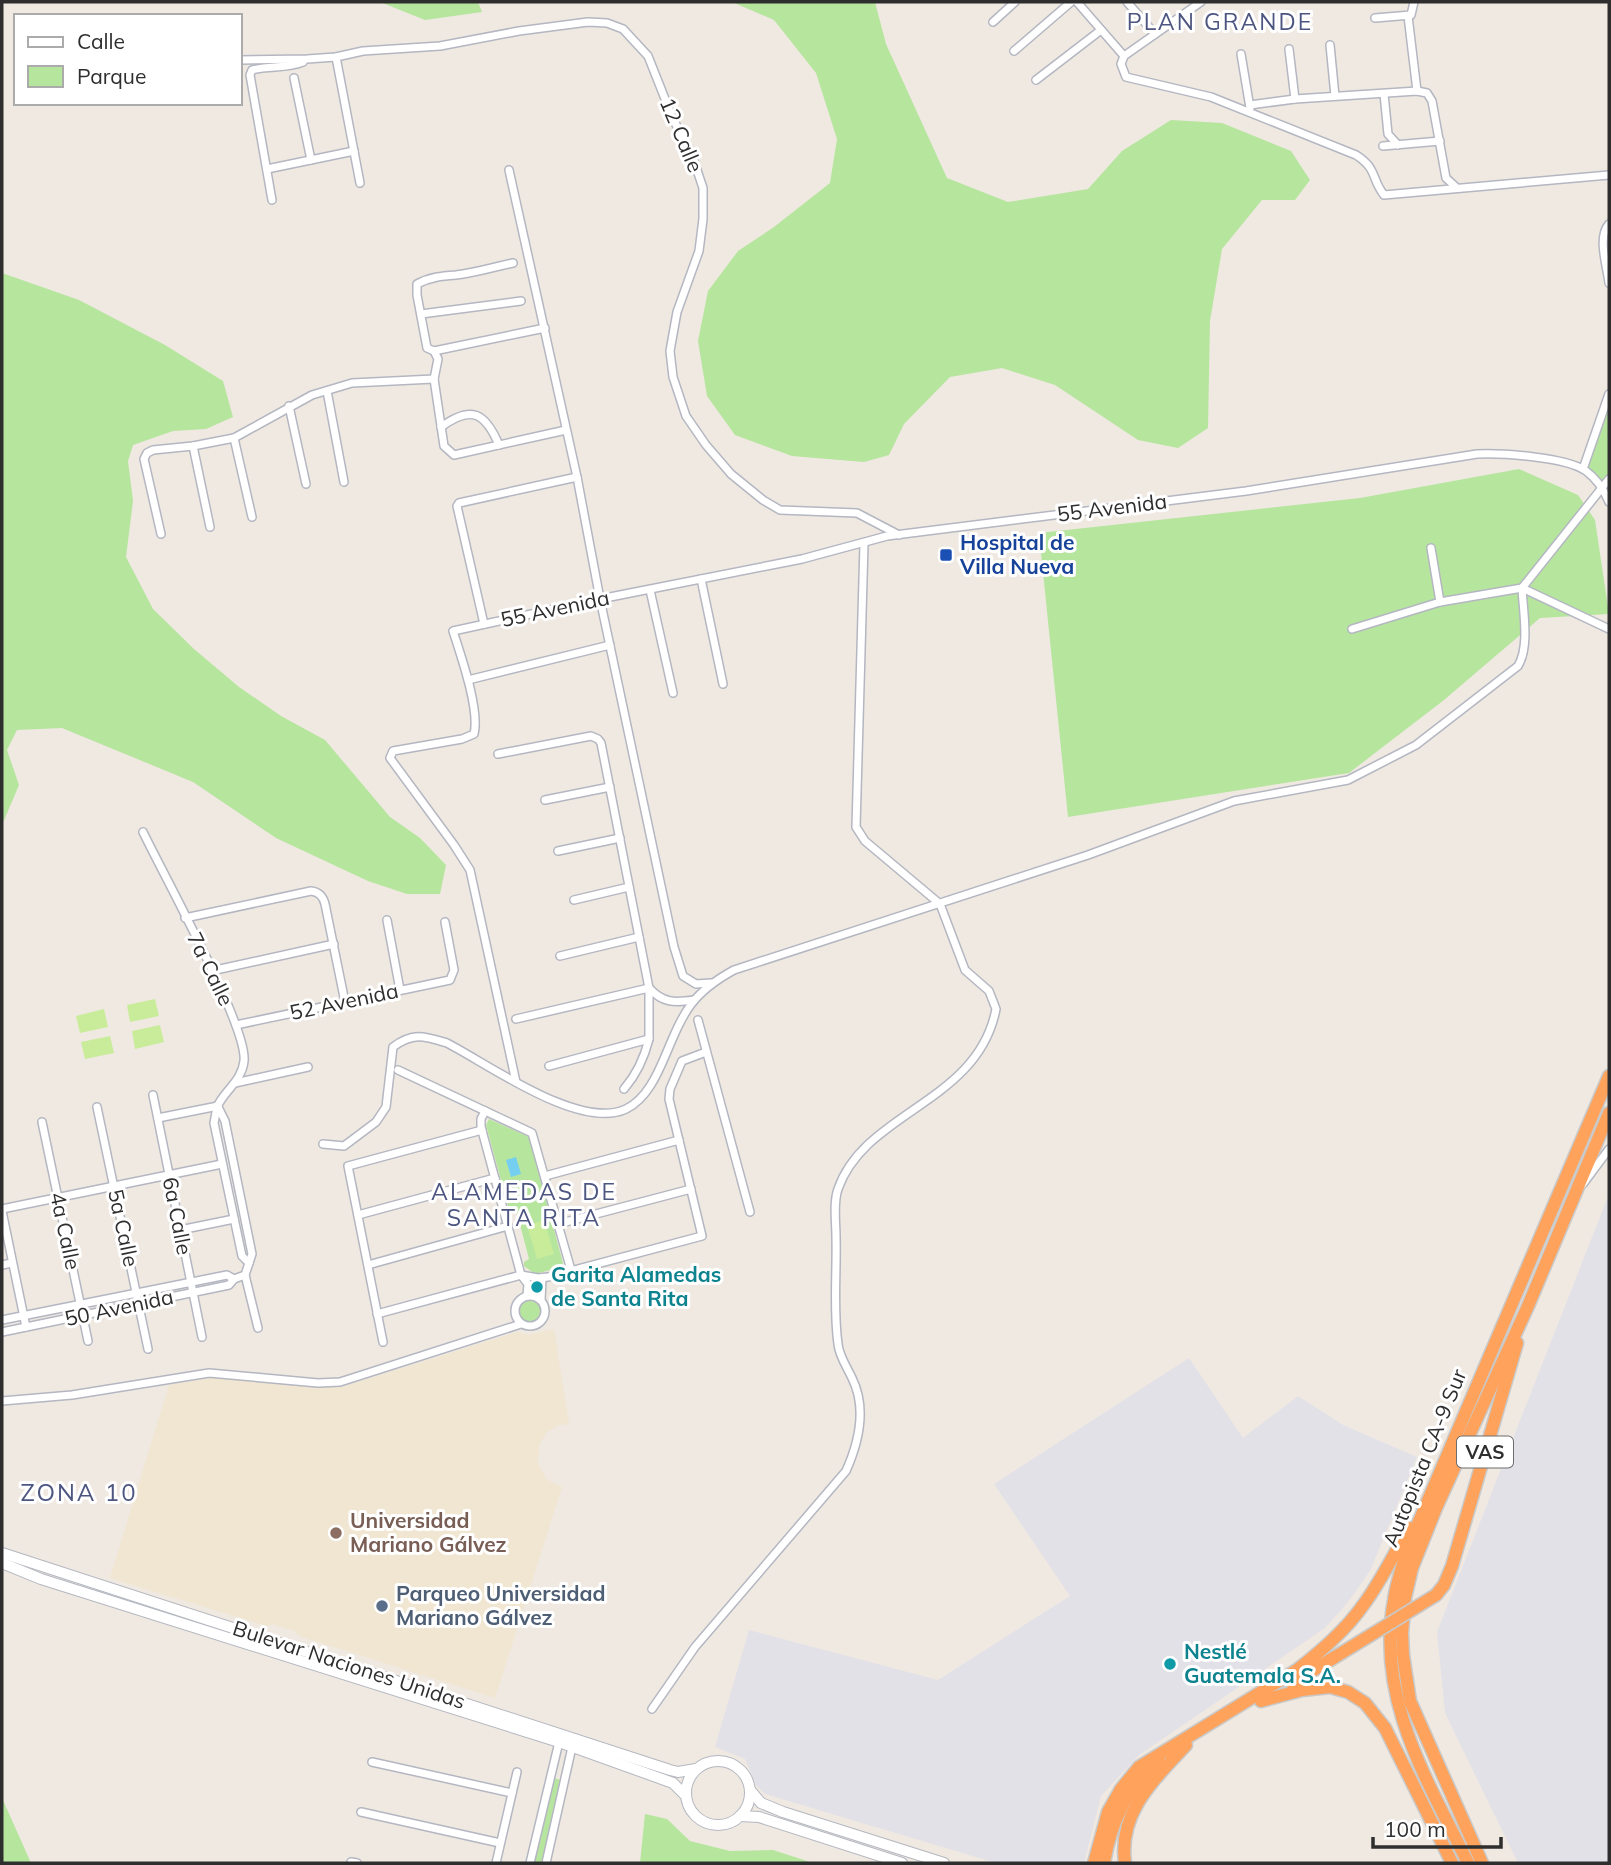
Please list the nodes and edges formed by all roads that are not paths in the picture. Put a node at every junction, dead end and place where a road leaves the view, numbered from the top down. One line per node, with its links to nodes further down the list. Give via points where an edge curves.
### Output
1 (1015, 2): 11 (street)
2 (1071, 2): 16 (street)
3 (1077, 2): 12 (street)
4 (1127, 2): 13 (street)
5 (1183, 2): 8 (street)
6 (1201, 2): 8 (street)
7 (1414, 2): 9 (street, via 1414,12)
8 (1190, 9): 13 (street)
9 (1408, 16): 10 (street); 24 (street)
10 (1374, 18)
11 (993, 22)
12 (1101, 30): 18 (street); 23 (street)
13 (1155, 34): 18 (street)
14 (1330, 45): 26 (street)
15 (1289, 50): 27 (street)
16 (1014, 51)
17 (1241, 54): 28 (street)
18 (1124, 56): 28 (street, via 1122,71 1131,80 1163,84)
19 (336, 57): 20 (street, 12 Calle); 32 (street); 66 (street, 12 Calle, via 588,22 623,29 648,56 703,188 699,251 677,312 670,351 686,416 731,474 780,510 857,513)
20 (307, 59): 21 (street, 12 Calle); 34 (street, via 295,65 258,68 250,75)
21 (242, 60)
22 (294, 78): 33 (street)
23 (1036, 80)
24 (1417, 91): 25 (street); 29 (street, via 1427,93 1432,101)
25 (1384, 94): 26 (street); 30 (street, via 1388,134)
26 (1335, 96): 27 (street)
27 (1295, 99): 28 (street)
28 (1250, 109): 38 (street, via 1356,155 1373,170 1384,195)
29 (1440, 141): 30 (street); 38 (street, via 1446,178)
30 (1398, 145): 31 (street)
31 (1383, 146)
32 (354, 151): 33 (street); 37 (street)
33 (311, 160): 34 (street)
34 (267, 169): 39 (street)
35 (509, 170): 45 (street)
36 (1609, 175): 38 (street)
37 (360, 183)
38 (1458, 189)
39 (272, 200)
40 (1609, 224): 42 (street, via 1603,237)
41 (513, 263): 44 (street, via 417,284)
42 (1609, 283)
43 (521, 301): 44 (street)
44 (421, 314): 46 (street, via 427,348)
45 (545, 328): 46 (street); 52 (street)
46 (434, 351): 47 (street, via 438,359)
47 (434, 379): 48 (street, via 352,383); 51 (street)
48 (327, 391): 50 (street); 59 (street)
49 (1609, 394): 56 (street)
50 (289, 406): 53 (street); 60 (street)
51 (441, 427): 54 (street, via 471,413 493,430); 54 (street, via 444,446 454,455)
52 (566, 430): 54 (street); 57 (street)
53 (234, 438): 55 (street); 63 (street)
54 (499, 445)
55 (193, 446): 64 (street); 65 (street, via 152,450 144,458)
56 (1583, 469): 61 (street); 66 (street, 55 Avenida, via 1507,453 1477,454 1246,491)
57 (577, 477): 72 (street); 74 (street, via 457,506)
58 (1609, 480): 61 (street)
59 (344, 482)
60 (306, 484)
61 (1602, 488): 62 (street); 70 (street)
62 (1609, 502)
63 (252, 517)
64 (210, 527)
65 (161, 534)
66 (900, 535): 67 (street, 55 Avenida)
67 (864, 544): 69 (street, 55 Avenida); 89 (street, via 856,827 865,842)
68 (1431, 548): 73 (street)
69 (701, 579): 71 (street, 55 Avenida); 79 (street)
70 (1522, 588): 73 (street); 76 (street); 89 (street, via 1524,643 1518,666 1416,745 1348,780 1234,801)
71 (650, 590): 72 (street, 55 Avenida); 80 (street)
72 (600, 598): 74 (street, 55 Avenida); 77 (street)
73 (1440, 602): 75 (street)
74 (484, 624): 78 (street, 55 Avenida, via 453,631)
75 (1352, 629)
76 (1609, 629)
77 (610, 645): 78 (street); 97 (street, via 681,972 690,982)
78 (468, 680): 111 (street, via 474,734 393,751 390,758 470,870)
79 (723, 684)
80 (673, 693)
81 (498, 754): 82 (street, via 591,736 601,743)
82 (610, 787): 83 (street); 85 (street)
83 (545, 800)
84 (142, 832): 90 (street, 7a Calle)
85 (620, 838): 86 (street); 87 (street)
86 (558, 851)
87 (629, 887): 88 (street); 93 (street)
88 (574, 900)
89 (940, 904): 97 (street, via 734,970); 179 (street, via 965,970 989,991 996,1009 969,1066 859,1153 836,1194 838,1345 860,1409 854,1453 846,1471 695,1647)
90 (185, 918): 94 (street, via 311,891 325,904); 96 (street, 7a Calle)
91 (387, 919): 99 (street)
92 (445, 922): 99 (street, 52 Avenida, via 452,978)
93 (639, 937): 95 (street); 98 (street)
94 (334, 944): 96 (street); 101 (street)
95 (560, 956)
96 (211, 971): 104 (street, 7a Calle)
97 (711, 983): 100 (street)
98 (649, 988): 100 (street, via 668,1002); 102 (street); 105 (street)
99 (400, 990): 101 (street, 52 Avenida)
100 (695, 1000): 111 (street, via 683,1012 655,1080 627,1109 601,1114 582,1110 554,1102)
101 (345, 1002): 104 (street, 52 Avenida)
102 (516, 1019)
103 (698, 1020): 106 (street)
104 (236, 1025): 112 (street, 7a Calle, via 244,1058)
105 (649, 1040): 107 (street); 113 (street, via 635,1076)
106 (706, 1052): 122 (street, via 682,1060 670,1089); 134 (street)
107 (549, 1066)
108 (308, 1068): 112 (street)
109 (398, 1070): 117 (street)
110 (1609, 1076): 172 (highway, Autopista CA-9 Sur)
111 (516, 1082): 123 (street, via 446,1043 407,1037 393,1047 386,1107 376,1122 344,1146)
112 (235, 1083): 116 (street, 7a Calle)
113 (624, 1089)
114 (153, 1095): 119 (street, 6a Calle)
115 (97, 1107): 129 (street, 5a Calle)
116 (218, 1107): 119 (street); 125 (street, via 214,1123); 141 (street, via 225,1121 252,1254)
117 (485, 1111): 121 (street); 127 (street, via 532,1133)
118 (1609, 1113): 131 (highway, Autopista CA-9 Sur)
119 (158, 1118): 126 (street, 6a Calle)
120 (42, 1122): 132 (street, 4a Calle)
121 (482, 1130): 128 (street); 135 (street, via 349,1165)
122 (679, 1140): 127 (street); 130 (street)
123 (324, 1144)
124 (1609, 1149): 131 (street)
125 (222, 1164): 126 (street); 136 (street)
126 (169, 1175): 129 (street); 139 (street, 6a Calle)
127 (545, 1176): 137 (street)
128 (495, 1178): 135 (street); 138 (street)
129 (114, 1186): 132 (street); 151 (street, 5a Calle)
130 (691, 1189): 137 (street); 144 (street, via 702,1236)
131 (1574, 1196): 156 (highway, Autopista CA-9 Sur)
132 (58, 1197): 133 (street); 155 (street, 4a Calle)
133 (2, 1210): 140 (street)
134 (750, 1212)
135 (358, 1215): 143 (street)
136 (234, 1219): 139 (street); 141 (street, via 242,1256)
137 (558, 1224): 144 (street)
138 (508, 1226): 143 (street); 146 (street)
139 (180, 1230): 149 (street, 6a Calle)
140 (12, 1263): 142 (street); 158 (street)
141 (249, 1264): 145 (street)
142 (2, 1265)
143 (368, 1265): 157 (street)
144 (571, 1270): 147 (street)
145 (245, 1275): 148 (street, 50 Avenida); 164 (street)
146 (521, 1275): 147 (street); 152 (street, via 528,1284); 157 (street)
147 (542, 1278): 153 (street)
148 (234, 1279): 149 (street, 50 Avenida, via 227,1275); 150 (street, 50 Avenida)
149 (191, 1283): 150 (street, 6a Calle); 151 (street, 50 Avenida)
150 (193, 1292): 154 (street, 50 Avenida); 167 (street, 6a Calle)
151 (137, 1293): 154 (street, 5a Calle); 155 (street, 50 Avenida)
152 (527, 1296): 153 (street); 160 (street, via 516,1303)
153 (541, 1300): 162 (street, via 543,1319 531,1327)
154 (139, 1303): 159 (street, 50 Avenida); 170 (street, 5a Calle)
155 (80, 1305): 158 (street, 50 Avenida); 159 (street, 4a Calle)
156 (1528, 1306): 178 (highway, VAS, bridge, via 1444,1585 1436,1595); 202 (highway, Autopista CA-9 Sur, via 1422,1540 1403,1611 1410,1702)
157 (377, 1314): 169 (street)
158 (24, 1316): 161 (street, 50 Avenida); 163 (street)
159 (82, 1316): 163 (street, 50 Avenida); 168 (street, 4a Calle)
160 (515, 1316): 162 (street); 166 (street)
161 (2, 1320)
162 (521, 1324): 166 (street)
163 (26, 1327): 165 (street, 50 Avenida)
164 (258, 1328)
165 (2, 1332)
166 (502, 1332): 171 (street, via 340,1382 209,1373)
167 (202, 1337)
168 (88, 1341)
169 (383, 1342)
170 (148, 1349)
171 (2, 1401)
172 (1422, 1514): 183 (highway, Autopista CA-9 Sur, via 1400,1572 1389,1646 1396,1700); 193 (highway, VAS, via 1364,1605 1316,1655 1139,1767 1108,1812)
173 (2, 1553): 174 (main road, Bulevar Naciones Unidas)
174 (26, 1560): 175 (main road); 176 (main road, Bulevar Naciones Unidas)
175 (2, 1563): 177 (main road, Bulevar Naciones Unidas)
176 (47, 1566): 177 (main road, via 40,1570); 185 (main road, Bulevar Naciones Unidas, via 670,1770)
177 (41, 1579): 180 (main road, Bulevar Naciones Unidas)
178 (1261, 1701): 181 (highway, VAS); 200 (highway, via 1330,1687 1365,1703 1385,1728)
179 (652, 1709)
180 (559, 1742): 182 (main road, Bulevar Naciones Unidas); 195 (street)
181 (1186, 1745): 193 (highway, VAS, via 1137,1782 1116,1815); 199 (highway, via 1132,1811)
182 (572, 1747): 189 (main road, Bulevar Naciones Unidas, via 673,1783); 196 (street)
183 (1418, 1761): 200 (highway); 201 (highway, Autopista CA-9 Sur)
184 (372, 1762): 188 (street)
185 (696, 1769): 187 (main road, via 710,1762 727,1762 744,1775); 189 (main road)
186 (517, 1772): 188 (street)
187 (750, 1790): 191 (main road); 198 (main road, via 761,1803 783,1812)
188 (512, 1793): 192 (street)
189 (686, 1796): 191 (main road, via 695,1815 707,1823 721,1825)
190 (361, 1812): 192 (street)
191 (740, 1816): 197 (main road, via 759,1817)
192 (500, 1843): 194 (street)
193 (1100, 1859)
194 (496, 1863)
195 (530, 1863)
196 (545, 1863)
197 (902, 1863)
198 (944, 1863)
199 (1125, 1863)
200 (1454, 1863)
201 (1468, 1863)
202 (1482, 1863)

